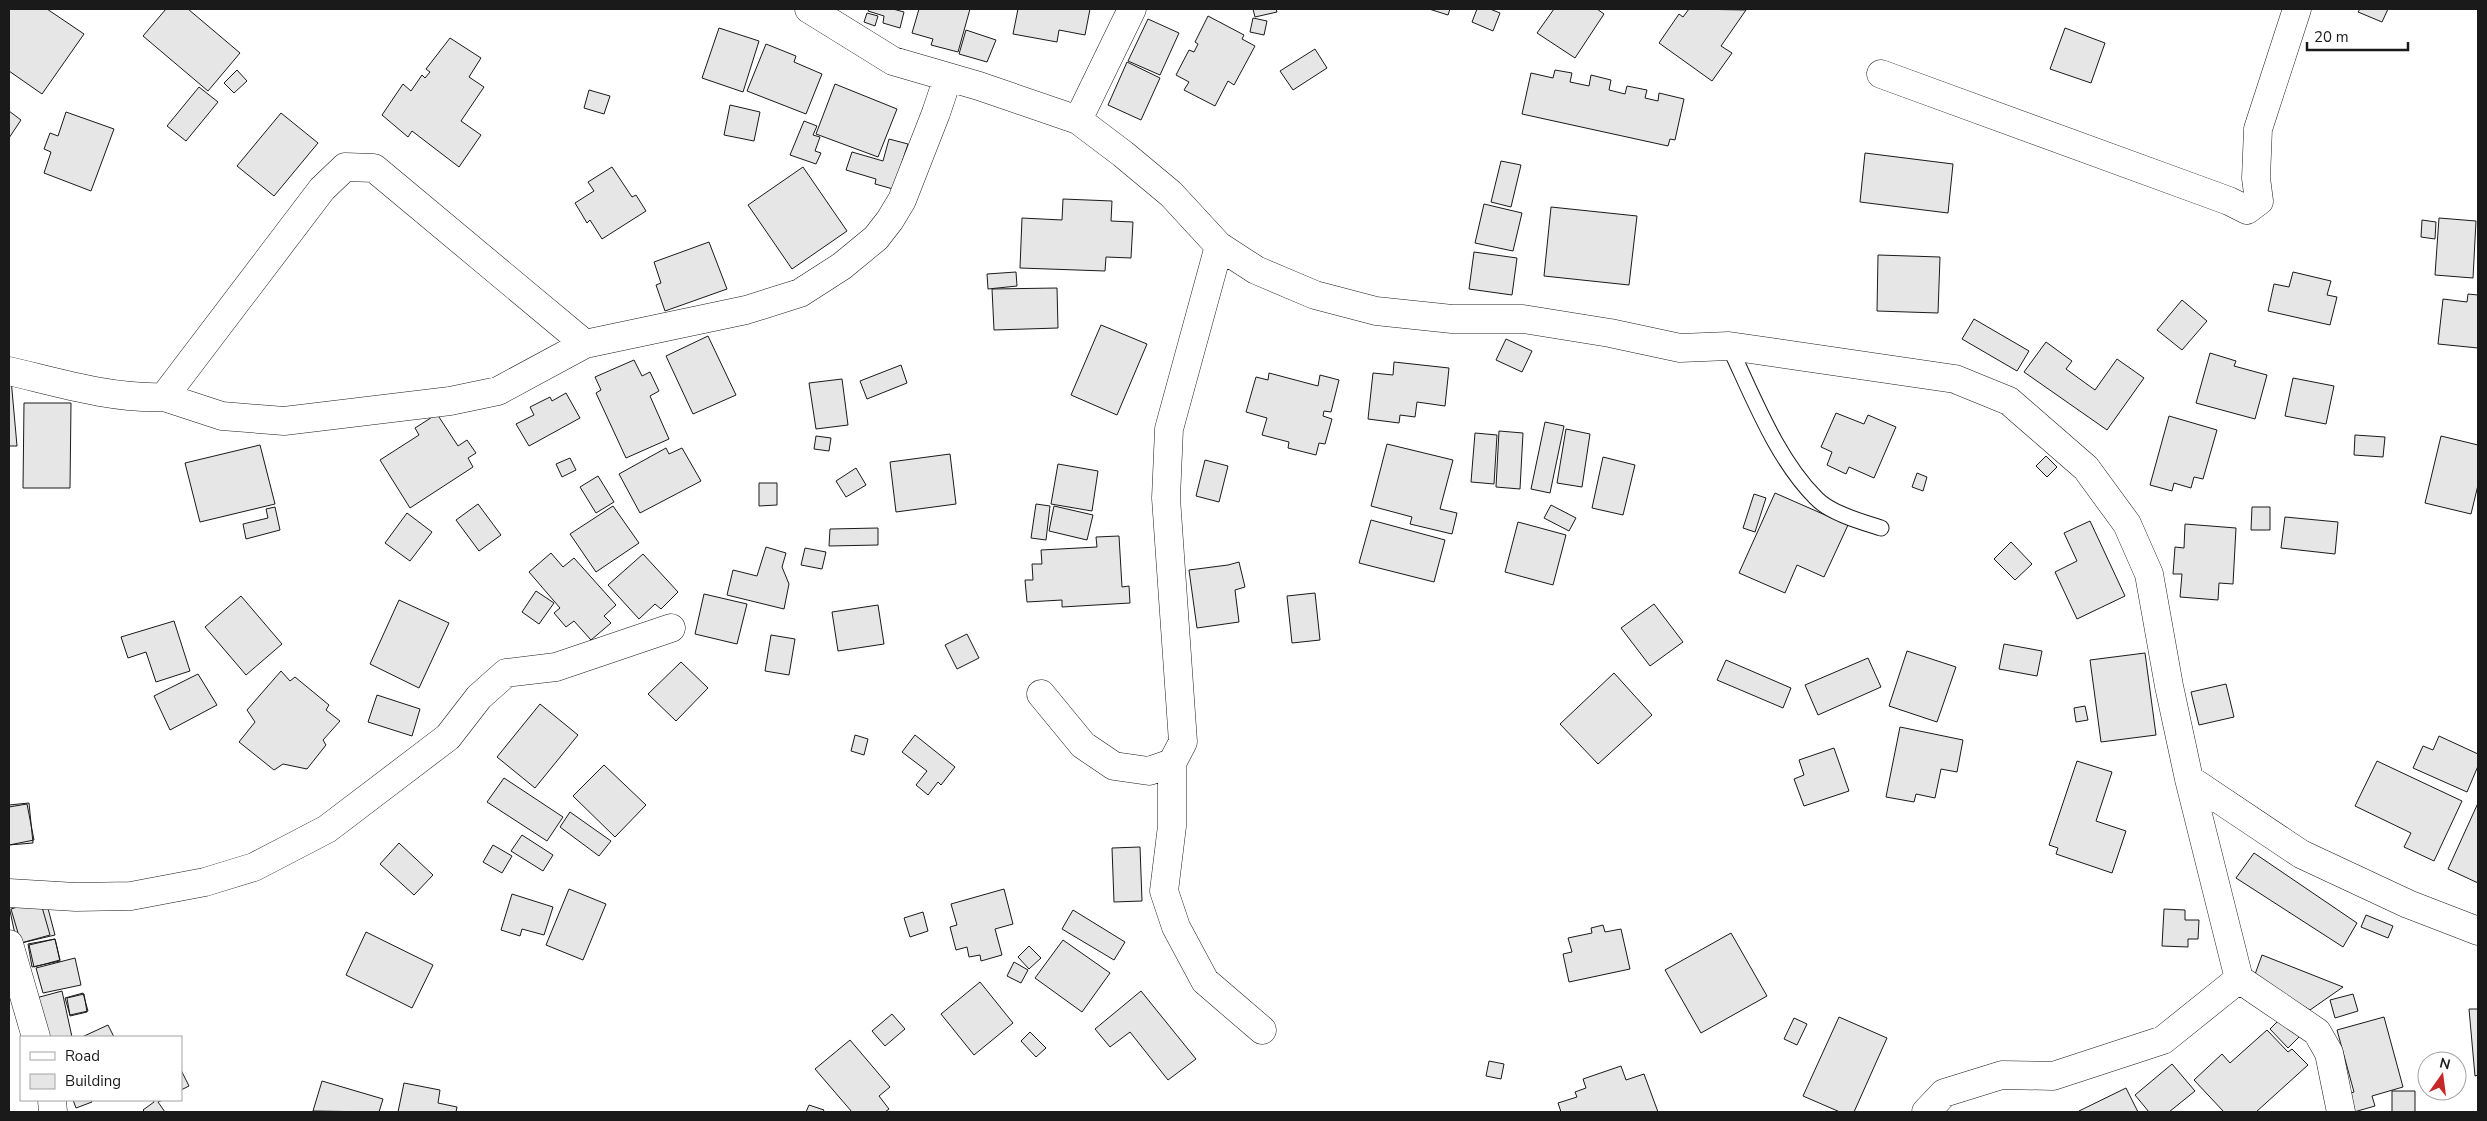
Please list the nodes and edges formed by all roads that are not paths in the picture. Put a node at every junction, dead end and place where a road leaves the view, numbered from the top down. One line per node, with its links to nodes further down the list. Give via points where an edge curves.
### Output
1 (809, 9): 5 (street, via 892,61)
2 (1132, 9): 6 (street)
3 (2297, 9): 4 (street, via 2258,129 2256,178 2259,201 2247,210)
4 (1882, 74)
5 (948, 77): 6 (street); 8 (street, via 902,200 876,238 842,266 800,293 746,310)
6 (1078, 120): 7 (street, via 1171,194)
7 (1219, 246): 9 (street, via 1256,270 1315,294 1376,311 1452,319 1523,319 1680,348); 15 (street, via 1169,429 1166,498 1183,742)
8 (585, 344): 11 (street, via 498,391 450,401 284,421 222,416); 11 (street, via 374,168 345,167 322,189)
9 (1729, 346): 12 (lane, via 1777,447 1816,499 1847,517); 16 (street, via 1955,379 2009,400 2086,468 2127,524 2149,574)
10 (9, 371): 11 (street, via 110,395)
11 (164, 397)
12 (1881, 528)
13 (671, 628): 17 (street, via 556,667 506,673 479,697 448,737 327,829 254,867 205,882 131,896 76,897)
14 (1041, 694): 15 (street, via 1084,745 1114,766 1149,771)
15 (1172, 763): 21 (street, via 1172,826 1164,891 1176,927 1204,981)
16 (2189, 779): 18 (street, via 2301,854 2408,904); 20 (street)
17 (9, 892)
18 (2478, 931)
19 (9, 944): 22 (street)
20 (2239, 979): 23 (street, via 2163,1040 2053,1076 1994,1077 1944,1093); 24 (street, via 2317,1032 2329,1052)
21 (1262, 1030)
22 (36, 1036)
23 (1926, 1112)
24 (2341, 1112)

